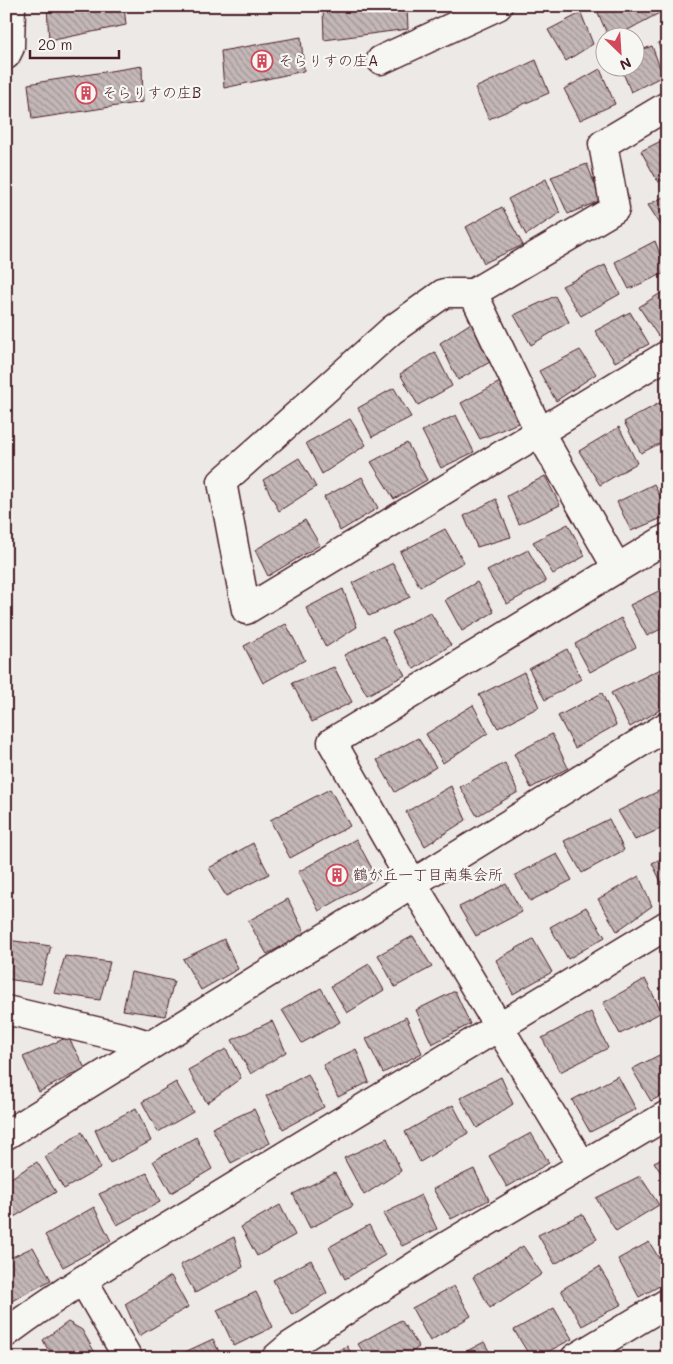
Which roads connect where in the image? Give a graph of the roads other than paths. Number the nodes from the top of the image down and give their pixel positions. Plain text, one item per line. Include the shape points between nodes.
1 (11, 6) edge
2 (498, 6) edge
3 (6, 55) edge
4 (381, 60) dead end
5 (667, 106) edge
6 (474, 293) junction
7 (667, 354) edge
8 (540, 433) junction
9 (667, 538) edge
10 (617, 568) junction
11 (667, 726) edge
12 (413, 884) junction
13 (667, 925) edge
14 (6, 1010) edge
15 (500, 1027) junction
16 (149, 1045) junction
17 (667, 1115) edge
18 (6, 1135) edge
19 (582, 1165) junction
20 (83, 1280) junction
21 (667, 1303) edge
22 (6, 1333) edge
23 (128, 1358) edge
24 (276, 1358) edge
25 (575, 1358) edge

1 - 3 street via 10,47
2 - 4 street
5 - 6 street via 603,144 615,209
6 - 8 street
6 - 8 street via 444,293 392,330 222,482 246,610
7 - 8 street
8 - 10 street
9 - 10 street
10 - 12 street via 332,742
11 - 12 street
12 - 15 street
12 - 16 street
13 - 15 street
14 - 16 street
15 - 19 street
15 - 20 street
16 - 18 street
17 - 19 street
19 - 24 street via 448,1245
20 - 22 street
20 - 23 street
21 - 25 street

